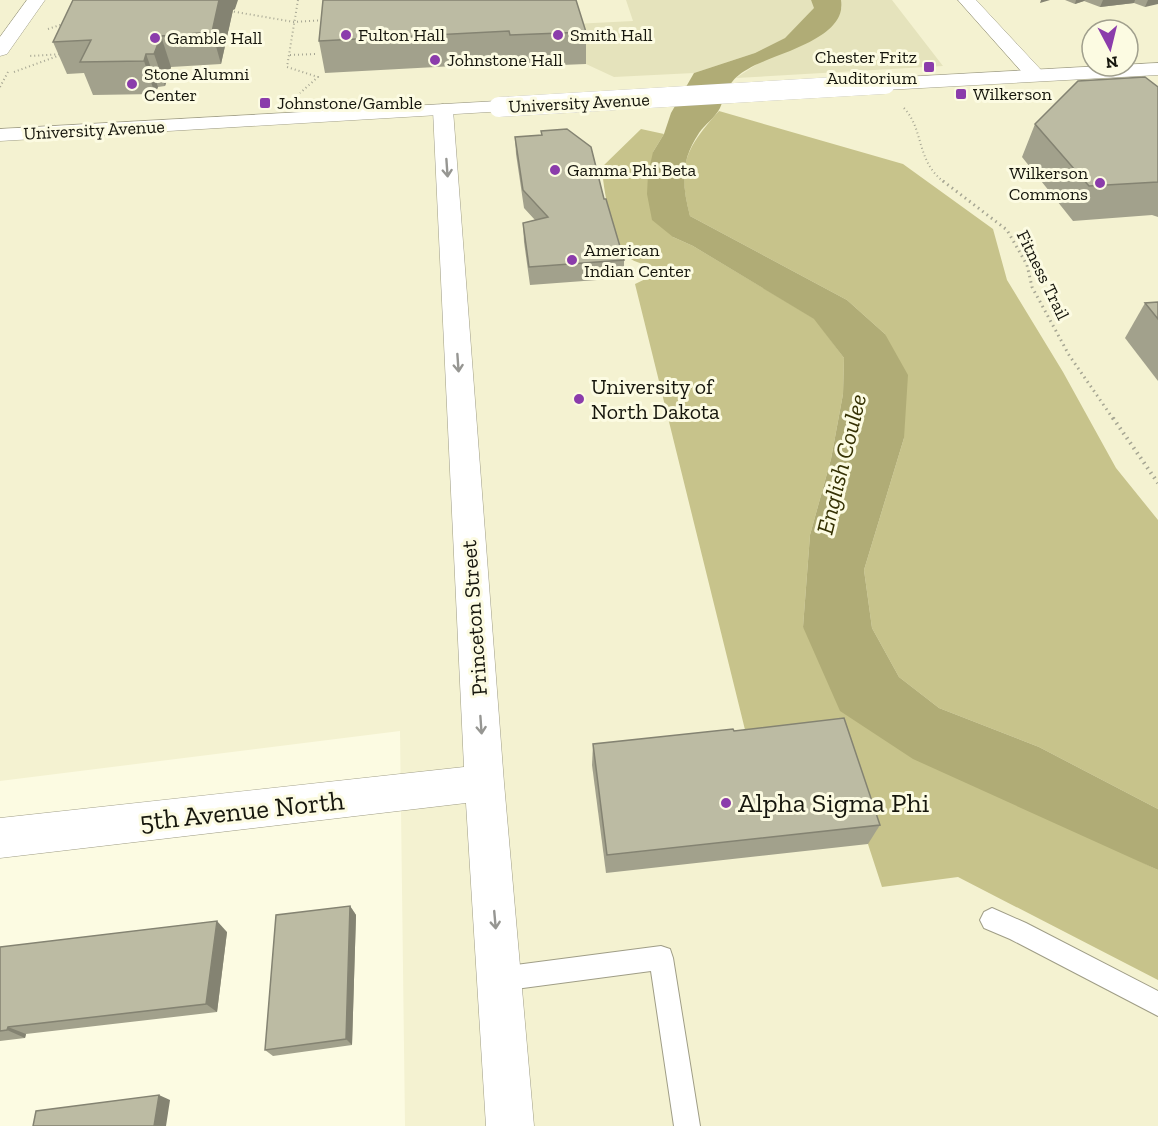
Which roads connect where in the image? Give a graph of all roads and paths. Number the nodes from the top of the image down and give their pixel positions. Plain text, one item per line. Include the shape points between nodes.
1 (36, 0) edge
2 (298, 0) edge
3 (967, 0) edge
4 (230, 11) dead end
5 (330, 20) edge
6 (70, 22) edge
7 (294, 22) junction
8 (41, 32) dead end
9 (0, 50) edge
10 (70, 53) edge
11 (63, 54) junction
12 (316, 54) dead end
13 (290, 55) junction
14 (18, 57) dead end
15 (13, 66) dead end
16 (1158, 69) edge
17 (7, 74) junction
18 (1036, 76) junction
19 (0, 87) edge
20 (299, 94) dead end
21 (898, 108) dead end
22 (443, 110) junction
23 (0, 135) edge
24 (1158, 483) edge
25 (484, 783) junction
26 (0, 838) edge
27 (992, 920) dead end
28 (500, 979) junction
29 (1158, 1004) edge
30 (510, 1126) edge
31 (687, 1126) edge

1 - 9 street
2 - 7 path
3 - 18 street
4 - 7 path
5 - 7 path
6 - 8 path
7 - 13 path
10 - 11 path
11 - 14 path
11 - 17 path
12 - 13 path
13 - 20 path via 286,67 318,77
15 - 17 path
16 - 18 street, University Avenue
17 - 19 path
18 - 22 street, University Avenue, bridge
21 - 24 path, Fitness Trail via 907,108 912,117 921,151 935,175 1007,230 1069,355
22 - 23 street, University Avenue
22 -> 25 street, Princeton Street
25 - 26 street, 5th Avenue North
25 -> 28 street, Princeton Street
27 - 29 lane
28 - 30 street, Princeton Street
28 - 31 lane via 661,958

